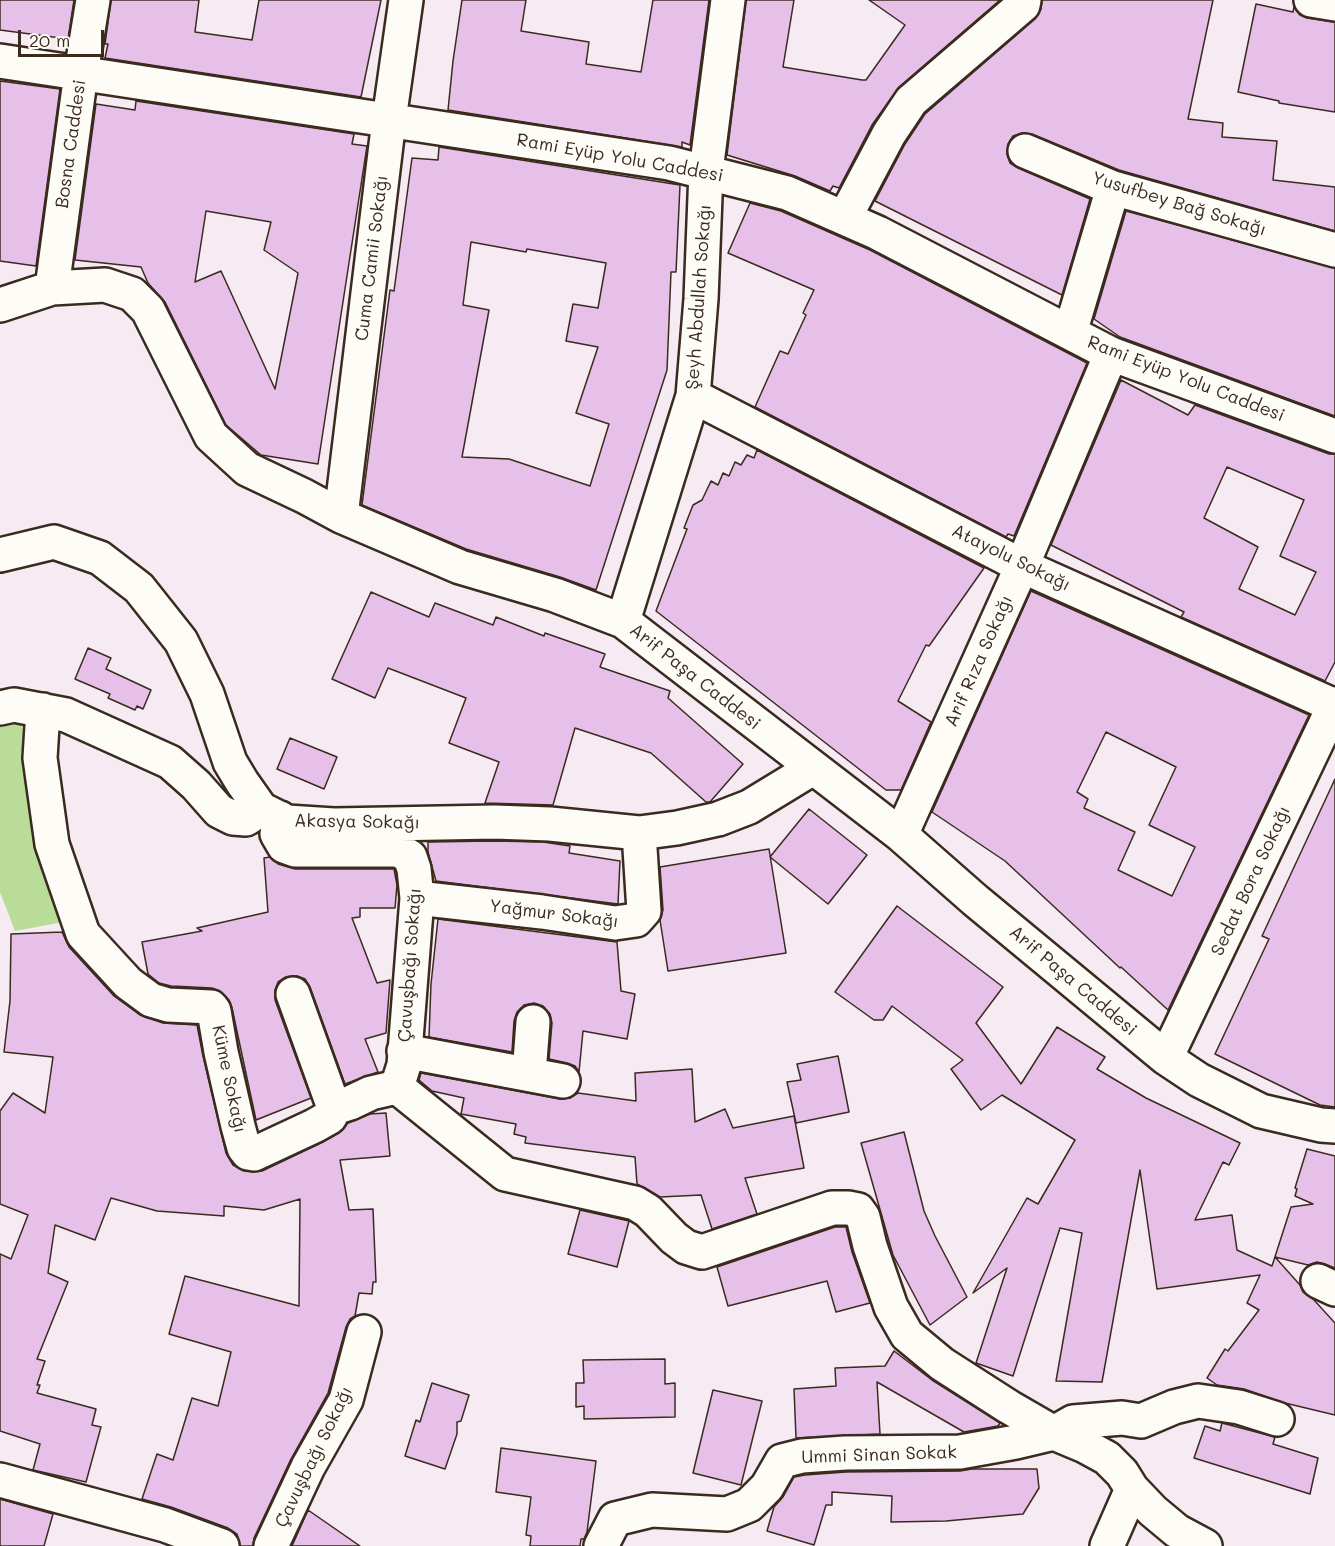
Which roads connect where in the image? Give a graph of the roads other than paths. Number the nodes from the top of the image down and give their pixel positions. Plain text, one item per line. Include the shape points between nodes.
1 (93, 0) edge
2 (406, 0) edge
3 (728, 0) edge
4 (1024, 0) edge
5 (1311, 0) edge
6 (1335, 4) edge
7 (0, 61) edge
8 (81, 74) junction
9 (389, 120) junction
10 (1025, 151) dead end
11 (706, 171) junction
12 (1113, 188) junction
13 (845, 217) junction
14 (1335, 250) edge
15 (52, 288) junction
16 (0, 305) edge
17 (1070, 333) junction
18 (1111, 354) junction
19 (693, 396) junction
20 (1335, 436) edge
21 (341, 516) junction
22 (0, 555) edge
23 (1022, 566) junction
24 (623, 621) junction
25 (1335, 705) edge
26 (14, 706) edge
27 (813, 768) junction
28 (270, 814) junction
29 (639, 832) junction
30 (901, 835) junction
31 (417, 898) junction
32 (293, 994) dead end
33 (533, 1022) dead end
34 (404, 1051) junction
35 (1166, 1058) junction
36 (529, 1074) junction
37 (563, 1081) dead end
38 (397, 1087) junction
39 (334, 1108) junction
40 (1335, 1126) edge
41 (364, 1332) dead end
42 (1277, 1419) dead end
43 (1054, 1433) junction
44 (0, 1480) edge
45 (1132, 1489) junction
46 (222, 1546) edge
47 (271, 1546) edge
48 (600, 1546) edge
49 (1107, 1546) edge
50 (1204, 1546) edge

1 - 8 street, Bosna Caddesi
2 - 9 street, Cuma Camii Sokağı
3 - 11 street, Şeyh Abdullah Sokağı
4 - 13 street via 911,101
5 - 6 street
7 - 8 street, Rami Eyüp Yolu Caddesi
8 - 9 street, Rami Eyüp Yolu Caddesi
8 - 15 street, Bosna Caddesi
9 - 11 street, Rami Eyüp Yolu Caddesi
9 - 21 street, Cuma Camii Sokağı
10 - 12 street, Yusufbey Bağ Sokağı
11 - 13 street, Rami Eyüp Yolu Caddesi via 787,193
11 - 19 street, Şeyh Abdullah Sokağı
12 - 14 street, Yusufbey Bağ Sokağı
12 - 17 street
13 - 17 street, Rami Eyüp Yolu Caddesi
15 - 16 street, Arif Paşa Caddesi
15 - 21 street, Arif Paşa Caddesi via 105,285 132,294 148,310 211,436 247,469
17 - 18 street, Rami Eyüp Yolu Caddesi
18 - 20 street, Rami Eyüp Yolu Caddesi
18 - 23 street, Arif Rıza Sokağı
19 - 23 street, Atayolu Sokağı
19 - 24 street, Şeyh Abdullah Sokağı
21 - 24 street, Arif Paşa Caddesi via 460,567 555,595
22 - 28 street via 54,542 100,558 139,588 181,641 207,694 230,762
23 - 25 street, Atayolu Sokağı
23 - 30 street, Arif Rıza Sokağı
24 - 27 street, Arif Paşa Caddesi
25 - 35 street, Sedat Bora Sokağı
26 - 28 street via 66,716 170,762 219,811 232,818
26 - 39 street, Küme Sokağı via 40,758 52,844 83,934 128,983 151,1000 168,1005 212,1007 244,1148 254,1154 330,1117
27 - 29 street, Akasya Sokağı via 749,807 718,819
27 - 30 street, Arif Paşa Caddesi
28 - 29 street, Akasya Sokağı via 287,822 334,825 495,822
28 - 31 street, Çavuşbağı Sokağı via 284,846 295,850 399,850 410,857
29 - 31 street, Yağmur Sokağı via 644,911 636,920 615,923
30 - 35 street, Arif Paşa Caddesi
31 - 34 street, Çavuşbağı Sokağı
32 - 39 street
33 - 36 street
34 - 36 street
34 - 38 street, Çavuşbağı Sokağı
35 - 40 street, Arif Paşa Caddesi via 1199,1080 1261,1111
36 - 37 street
38 - 39 street, Küme Sokağı
38 - 43 street via 505,1174 635,1203 686,1247 702,1252 832,1209 858,1210 891,1307 907,1335 942,1364
41 - 47 street, Çavuşbağı Sokağı via 346,1400 308,1467
42 - 43 street, Ummi Sinan Sokak via 1239,1407 1198,1401 1141,1421 1102,1418 1073,1422
43 - 45 street via 1107,1458
43 - 48 street, Ummi Sinan Sokak via 960,1452 802,1456 782,1461 767,1487 749,1505 727,1514 652,1510 615,1519
44 - 46 street via 165,1525
45 - 49 street
45 - 50 street via 1177,1531

